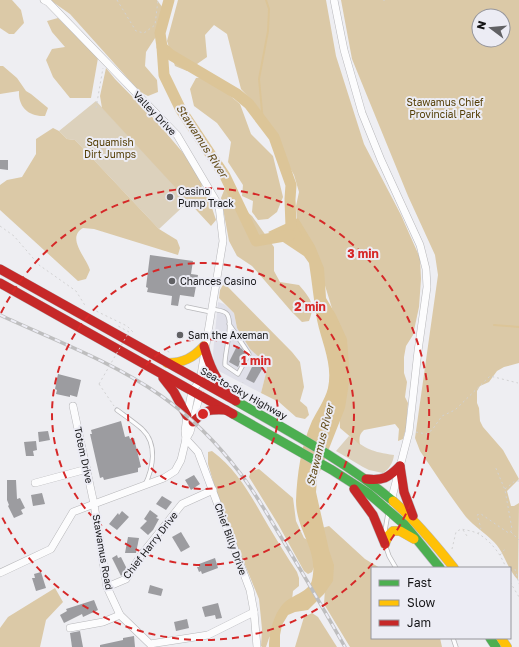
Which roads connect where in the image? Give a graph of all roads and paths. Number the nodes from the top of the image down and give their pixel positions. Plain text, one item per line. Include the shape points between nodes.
1 (44, 0) edge
2 (117, 0) edge
3 (158, 0) edge
4 (334, 0) edge
5 (106, 63) junction
6 (96, 108) dead end
7 (0, 226) edge
8 (0, 269) edge
9 (0, 283) edge
10 (187, 307) dead end
11 (211, 310) junction
12 (229, 324) junction
13 (118, 326) dead end
14 (138, 337) dead end
15 (204, 346) junction
16 (161, 348) dead end
17 (174, 354) dead end
18 (167, 363) junction
19 (155, 370) junction
20 (200, 381) junction
21 (243, 382) dead end
22 (518, 383) dead end
23 (196, 393) junction
24 (238, 393) dead end
25 (238, 403) junction
26 (73, 406) dead end
27 (117, 410) joint
28 (228, 411) junction
29 (190, 419) junction
30 (409, 432) junction
31 (186, 439) junction
32 (400, 466) junction
33 (495, 466) dead end
34 (87, 469) junction
35 (343, 477) junction
36 (366, 479) junction
37 (519, 481) edge
38 (35, 483) dead end
39 (144, 486) junction
40 (212, 490) junction
41 (505, 490) junction
42 (391, 499) junction
43 (94, 504) junction
44 (388, 510) junction
45 (415, 521) junction
46 (463, 529) junction
47 (511, 531) junction
48 (478, 534) junction
49 (467, 536) dead end
50 (519, 540) edge
51 (420, 543) junction
52 (385, 544) junction
53 (505, 549) dead end
54 (452, 550) dead end
55 (500, 555) junction
56 (395, 567) edge
57 (439, 567) edge
58 (453, 567) edge
59 (506, 567) edge
60 (515, 569) dead end
61 (0, 573) edge
62 (511, 584) edge
63 (519, 584) edge
64 (107, 587) junction
65 (519, 593) edge
66 (517, 594) junction
67 (519, 597) edge
68 (254, 612) junction
69 (120, 616) junction
70 (70, 628) dead end
71 (150, 646) edge
72 (257, 647) edge

1 - 5 street, Valley Drive
2 - 3 path via 136,31 144,33 155,25
4 - 30 street via 344,50 362,113 420,245 426,269 427,287
5 - 6 path via 101,76
5 - 11 street, Valley Drive via 177,135 219,206 223,241
7 - 14 path via 14,236 39,265 76,291 87,308 127,326
8 - 18 highway, Sea-to-Sky Highway
9 - 19 highway
10 - 11 lane
11 - 12 lane via 226,314
11 - 15 street, Valley Drive
12 - 12 lane via 225,365 238,374 249,354
13 - 27 path, bridge via 128,332 100,384
15 - 18 highway via 197,355 187,361
15 - 20 street, Valley Drive
15 - 25 highway via 214,377
16 - 17 path
18 - 20 highway, Sea-to-Sky Highway
19 - 23 highway
19 - 29 highway via 172,388
20 - 23 street
20 - 25 highway, Sea-to-Sky Highway
21 - 24 path
22 - 30 path via 490,376 456,410 442,416 432,430 426,434
23 - 28 highway
23 - 29 street, Stawamus Road
25 - 36 highway, Sea-to-Sky Highway via 291,432
26 - 34 street, Totem Drive
27 - 39 lane via 144,430 151,443 151,473
28 - 29 highway via 210,409
28 - 35 highway
29 - 31 street, Stawamus Road via 190,432
30 - 32 street
31 - 39 street, Stawamus Road via 181,460 174,471
31 - 40 street, Chief Billy Drive via 198,452
32 - 36 highway via 385,479
32 - 42 street
32 - 45 highway via 406,502
33 - 41 path
34 - 38 street
34 - 43 street, Totem Drive
35 - 44 highway
35 - 52 highway via 373,515
36 - 42 highway, Sea-to-Sky Highway
37 - 41 path via 515,480
39 - 43 street, Stawamus Road
40 - 64 street, Chief Harry Drive via 182,504 142,554 126,579
40 - 68 street, Chief Billy Drive via 250,590
41 - 47 path
42 - 44 street
42 - 45 highway, Sea-to-Sky Highway
43 - 61 street via 73,512 51,549
43 - 64 street, Stawamus Road
44 - 51 highway
44 - 52 lane
45 - 58 highway, Sea-to-Sky Highway
46 - 48 path
46 - 49 path
46 - 54 path via 456,532
47 - 48 path via 507,532 478,514 481,528
47 - 50 path
48 - 55 path
51 - 52 highway via 400,531 393,531
51 - 57 highway
52 - 56 lane
53 - 55 path
55 - 59 path
60 - 63 path
62 - 66 path
64 - 69 street, Stawamus Road
65 - 66 path
66 - 67 path
68 - 71 street, Stawamus Road via 208,635
68 - 72 street, Chief Billy Drive
69 - 70 street
69 - 71 street, Stawamus Road

